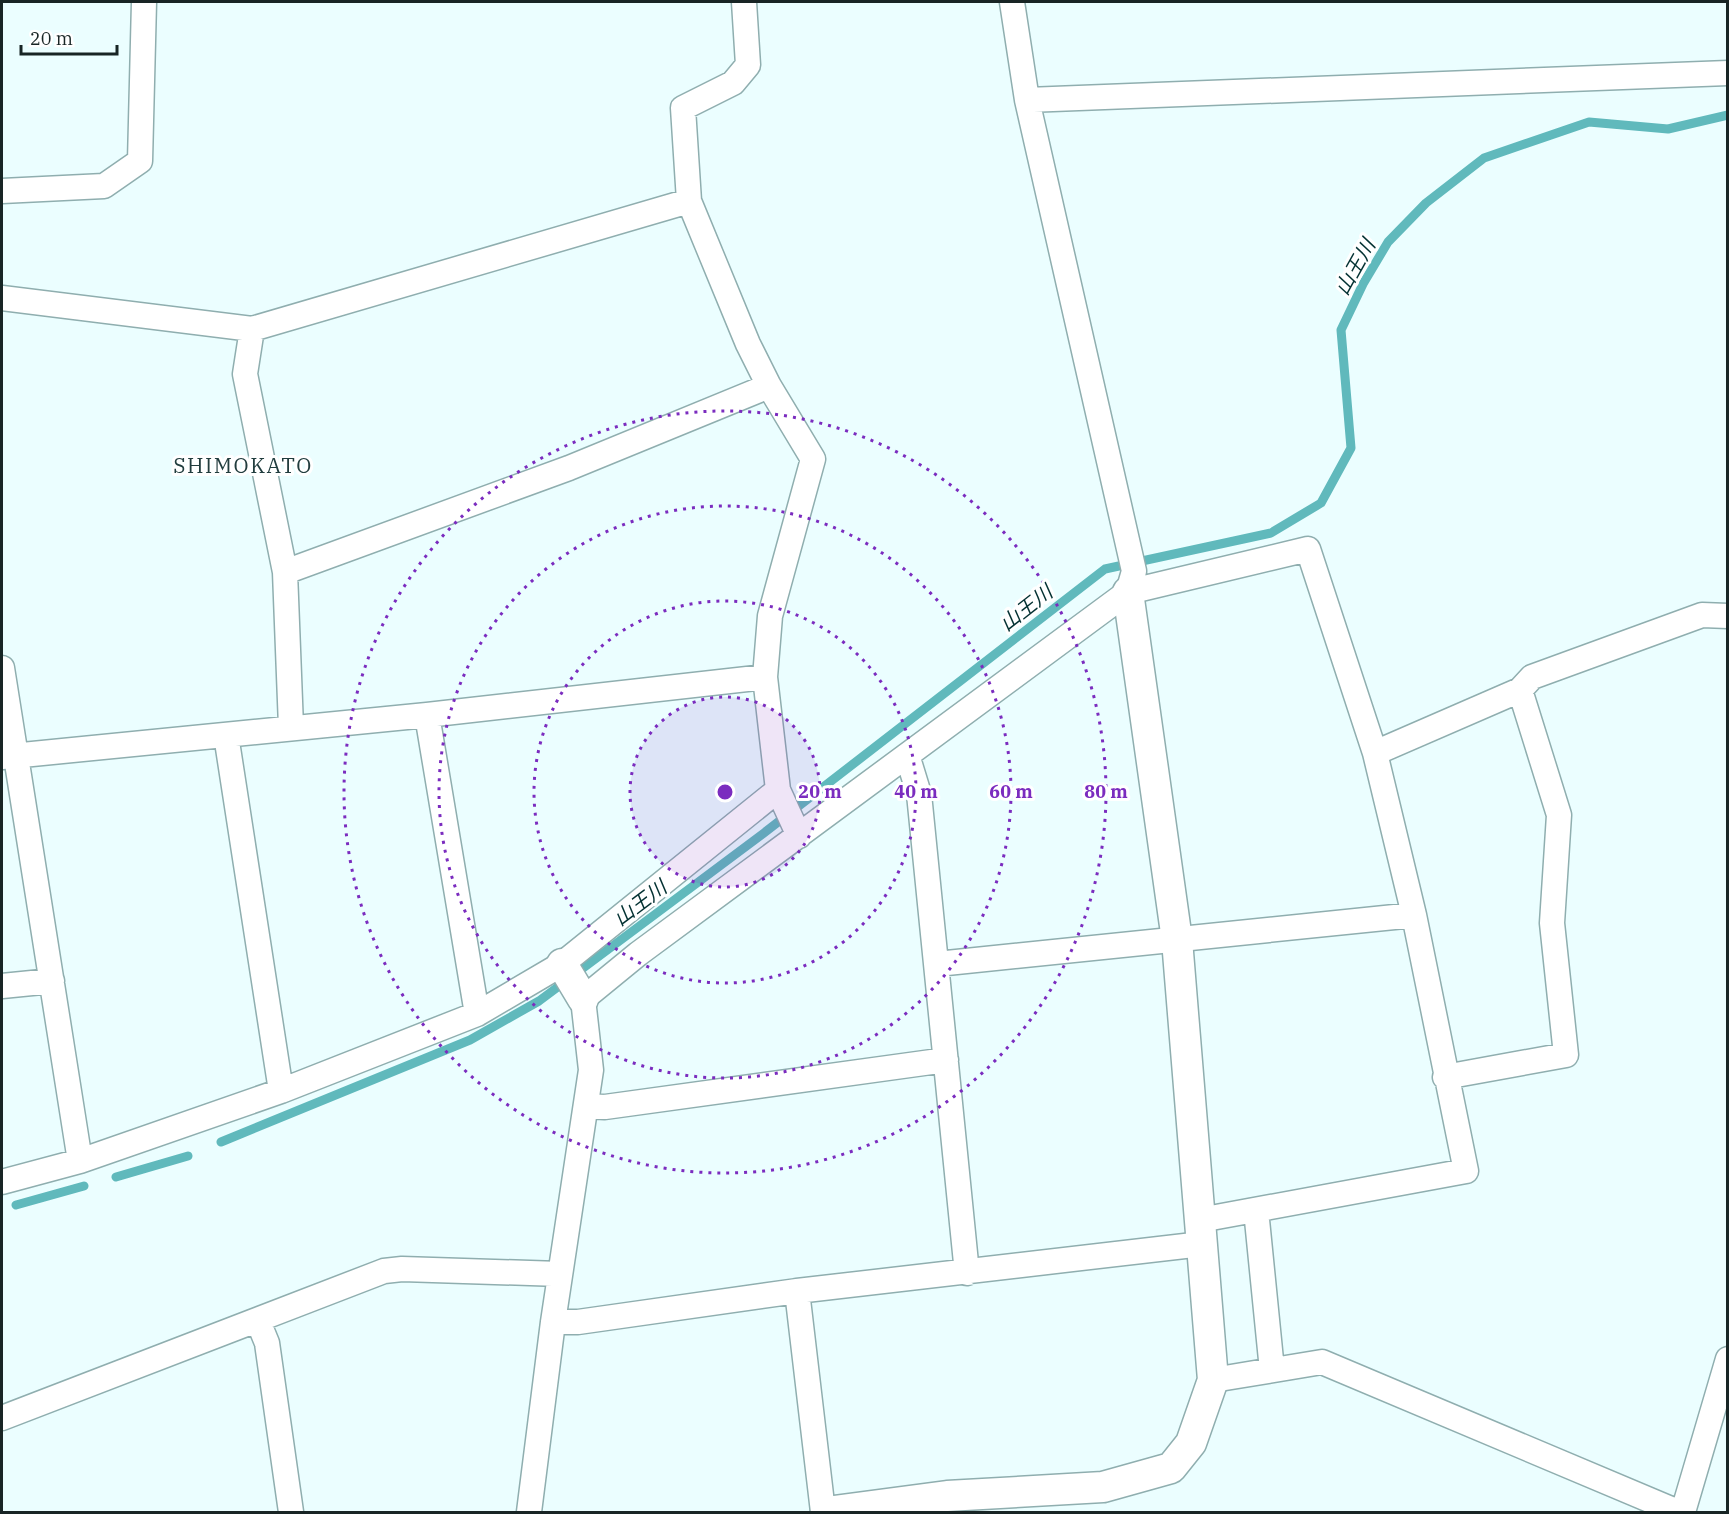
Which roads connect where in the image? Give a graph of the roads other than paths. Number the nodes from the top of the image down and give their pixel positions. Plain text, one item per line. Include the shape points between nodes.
1 (144, 2) edge
2 (744, 2) edge
3 (1012, 2) edge
4 (1728, 73) edge
5 (1027, 100) junction
6 (2, 191) edge
7 (689, 201) junction
8 (2, 298) edge
9 (252, 329) junction
10 (769, 386) junction
11 (285, 573) junction
12 (1131, 582) junction
13 (1728, 616) edge
14 (2, 668) edge
15 (765, 677) junction
16 (1521, 690) junction
17 (427, 715) junction
18 (291, 728) junction
19 (226, 735) junction
20 (1375, 753) junction
21 (9, 756) edge
22 (908, 758) junction
23 (780, 796) junction
24 (796, 831) junction
25 (1414, 915) junction
26 (1177, 940) junction
27 (938, 964) junction
28 (562, 965) junction
29 (52, 981) junction
30 (2, 986) edge
31 (582, 998) junction
32 (477, 1014) junction
33 (946, 1060) junction
34 (1445, 1077) junction
35 (280, 1090) junction
36 (586, 1106) junction
37 (80, 1161) junction
38 (2, 1182) edge
39 (1256, 1210) junction
40 (1201, 1232) junction
41 (966, 1273) junction
42 (560, 1274) junction
43 (796, 1291) junction
44 (258, 1321) junction
45 (553, 1322) junction
46 (1728, 1359) edge
47 (1272, 1370) junction
48 (1213, 1380) junction
49 (2, 1418) edge
50 (291, 1512) edge
51 (529, 1512) edge
52 (824, 1512) edge
53 (1678, 1512) edge
54 (1683, 1512) edge

1 - 6 street via 140,161 104,186
2 - 7 street via 748,65 733,83 683,108
3 - 5 street
4 - 5 street
5 - 12 street via 1127,540
7 - 9 street
7 - 10 street
8 - 9 street
9 - 11 street via 245,374
10 - 11 street via 569,468
10 - 15 street via 813,459 770,616
11 - 18 street
12 - 20 street via 1308,549
12 - 22 street
12 - 26 street
13 - 16 street via 1702,615 1532,677
14 - 21 street
15 - 17 street
15 - 23 street
16 - 20 street
16 - 34 street via 1560,815 1552,923 1566,1055
17 - 18 street
17 - 32 street
18 - 19 street
19 - 21 street
19 - 35 street
20 - 25 street
21 - 29 street
22 - 24 street
22 - 27 street via 919,794
23 - 24 street
23 - 28 street
24 - 31 street
25 - 26 street
25 - 34 street
26 - 27 street
26 - 40 street
27 - 33 street
28 - 31 street
28 - 32 street
29 - 30 street
29 - 37 street
31 - 36 street via 591,1070
32 - 35 street
33 - 36 street via 605,1107
33 - 41 street
34 - 39 street via 1466,1171
35 - 37 street
36 - 42 street
37 - 38 street
39 - 40 street
39 - 47 street
40 - 41 street
40 - 48 street
41 - 43 street
42 - 44 street via 384,1271
42 - 45 street
43 - 45 street via 578,1322
43 - 52 street
44 - 49 street
44 - 50 street via 267,1343
45 - 51 street
46 - 54 street
47 - 48 street
47 - 53 street via 1322,1362
48 - 52 street via 1191,1443 1171,1468 1103,1487 947,1496

